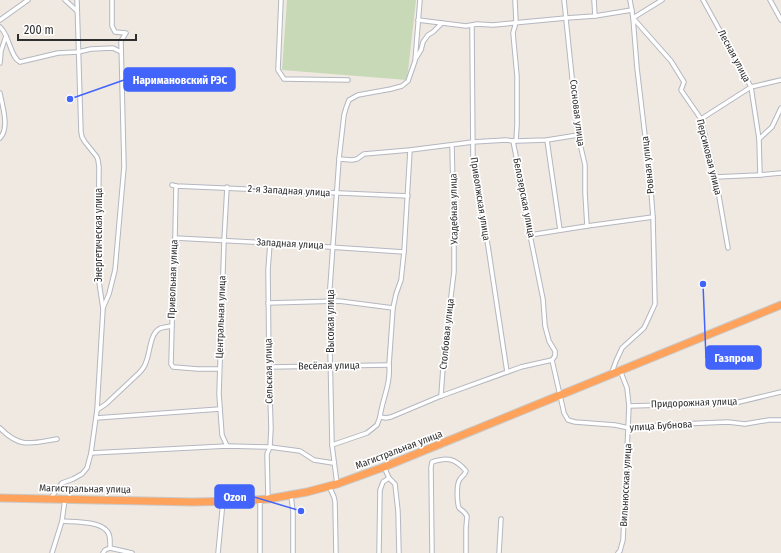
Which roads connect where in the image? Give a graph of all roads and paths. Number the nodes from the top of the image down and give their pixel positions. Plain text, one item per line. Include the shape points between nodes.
1 (28, 0) edge
2 (65, 0) edge
3 (77, 0) edge
4 (112, 0) edge
5 (281, 0) edge
6 (420, 0) edge
7 (515, 0) edge
8 (564, 0) edge
9 (594, 0) edge
10 (630, 0) edge
11 (662, 0) edge
12 (703, 0) edge
13 (770, 0) edge
14 (632, 10) junction
15 (77, 11) junction
16 (595, 16) junction
17 (566, 18) junction
18 (633, 18) junction
19 (0, 20) edge
20 (418, 20) junction
21 (781, 20) edge
22 (516, 22) junction
23 (442, 23) junction
24 (472, 26) junction
25 (0, 27) edge
26 (6, 34) junction
27 (121, 41) junction
28 (113, 48) junction
29 (78, 52) junction
30 (121, 52) junction
31 (415, 61) junction
32 (0, 63) edge
33 (348, 80) dead end
34 (781, 80) edge
35 (751, 87) junction
36 (0, 93) edge
37 (781, 108) edge
38 (701, 119) junction
39 (578, 135) junction
40 (0, 138) edge
41 (759, 139) junction
42 (547, 140) junction
43 (514, 141) junction
44 (473, 142) junction
45 (452, 145) junction
46 (410, 150) junction
47 (340, 159) junction
48 (781, 173) edge
49 (760, 175) junction
50 (716, 177) junction
51 (174, 185) joint
52 (227, 187) junction
53 (337, 193) junction
54 (408, 196) junction
55 (653, 217) junction
56 (587, 226) junction
57 (560, 230) junction
58 (530, 234) junction
59 (175, 238) junction
60 (224, 241) junction
61 (270, 243) junction
62 (333, 247) junction
63 (728, 248) dead end
64 (404, 252) junction
65 (454, 272) joint
66 (329, 301) junction
67 (268, 303) junction
68 (781, 306) edge
69 (393, 308) junction
70 (103, 309) junction
71 (172, 326) junction
72 (552, 360) junction
73 (331, 365) junction
74 (389, 365) junction
75 (268, 366) junction
76 (219, 369) junction
77 (620, 370) junction
78 (507, 372) junction
79 (612, 374) junction
80 (781, 392) edge
81 (559, 395) junction
82 (441, 396) junction
83 (629, 406) junction
84 (220, 409) junction
85 (97, 410) junction
86 (380, 417) junction
87 (96, 418) junction
88 (781, 420) edge
89 (0, 428) edge
90 (629, 428) junction
91 (57, 439) dead end
92 (332, 445) junction
93 (227, 446) junction
94 (270, 447) junction
95 (91, 453) junction
96 (333, 463) junction
97 (384, 467) junction
98 (389, 478) junction
99 (337, 484) junction
100 (329, 486) junction
101 (291, 495) junction
102 (0, 498) edge
103 (50, 499) junction
104 (65, 499) junction
105 (260, 499) junction
106 (268, 499) junction
107 (224, 501) junction
108 (501, 519) dead end
109 (62, 521) junction
110 (110, 548) junction
111 (52, 553) edge
112 (103, 553) edge
113 (132, 553) edge
114 (218, 553) edge
115 (260, 553) edge
116 (293, 553) edge
117 (336, 553) edge
118 (379, 553) edge
119 (399, 553) edge
120 (432, 553) edge
121 (466, 553) edge
122 (499, 553) edge
123 (618, 553) edge

1 - 19 street
2 - 15 street
3 - 15 street, Энергетическая улица
4 - 27 street via 112,26 116,32 126,33
5 - 33 street via 278,70 284,79
6 - 20 street
7 - 22 street, Белозерская улица
8 - 17 street, Сосновая улица
9 - 16 street
10 - 14 street, Ровная улица
11 - 18 street
12 - 35 street, Лесная улица
13 - 21 street
14 - 16 street
14 - 18 street, Ровная улица
15 - 29 street, Энергетическая улица
16 - 17 street
17 - 22 street
17 - 39 street, Сосновая улица
18 - 38 street, Персиковая улица via 671,61 684,82 681,90
18 - 55 street, Ровная улица
20 - 23 street
20 - 31 street
22 - 24 street
22 - 43 street, Белозерская улица via 513,33 518,125
23 - 24 street
23 - 31 street via 423,42
24 - 44 street, Приволжская улица
25 - 26 street
26 - 29 street via 15,59 20,62 58,53
26 - 32 street
27 - 28 street
27 - 30 street
28 - 29 street
28 - 30 street
29 - 70 street, Энергетическая улица via 82,137 98,160 99,167 98,275
30 - 70 street via 124,167 115,270
31 - 47 street, Высокая улица via 408,81 402,86 358,95 349,100 344,115
34 - 35 street
35 - 38 street
35 - 41 street, Лесная улица
36 - 40 street via 5,126
37 - 41 street via 772,127
38 - 50 street, Персиковая улица
39 - 42 street
39 - 56 street, Сосновая улица via 585,165
41 - 49 street, Лесная улица
42 - 43 street
42 - 57 street
43 - 44 street
43 - 58 street, Белозерская улица
44 - 45 street
44 - 78 street, Приволжская улица via 473,163
45 - 46 street
45 - 65 street, Усадебная улица
46 - 47 street via 364,154 352,160
46 - 54 street
47 - 53 street, Высокая улица
48 - 49 street
49 - 50 street
50 - 63 street, Персиковая улица
51 - 52 street, 2-я Западная улица
51 - 59 street, Привольная улица
52 - 53 street, 2-я Западная улица
52 - 60 street, Центральная улица
53 - 54 street, 2-я Западная улица
53 - 62 street, Высокая улица
54 - 64 street
55 - 56 street
55 - 79 street, Ровная улица via 655,304 644,328 622,348
56 - 57 street
57 - 58 street
58 - 72 street, Белозерская улица via 543,299 545,326 555,353
59 - 60 street, Западная улица
59 - 71 street, Привольная улица
60 - 61 street, Западная улица
60 - 76 street, Центральная улица
61 - 62 street, Западная улица
61 - 67 street, Сельская улица
62 - 64 street, Западная улица
62 - 66 street, Высокая улица
64 - 69 street via 401,280
65 - 82 street, Столбовая улица
66 - 67 street
66 - 69 street
66 - 73 street, Высокая улица
67 - 75 street, Сельская улица
68 - 77 highway, Магистральная улица
69 - 74 street
70 - 85 street, Энергетическая улица
71 - 76 street via 173,367
71 - 85 street, Привольная улица via 156,331 144,367
72 - 78 street
72 - 81 street, Белозерская улица
73 - 74 street, Весёлая улица
73 - 75 street, Весёлая улица
73 - 92 street, Высокая улица
74 - 86 street via 387,394
75 - 94 street, Сельская улица
76 - 84 street, Центральная улица
77 - 79 highway, Магистральная улица
77 - 83 street, Вильнюсская улица via 627,388
78 - 82 street
79 - 81 highway, Магистральная улица
80 - 83 street, Придорожная улица via 735,403
81 - 90 street, улица Бубнова via 568,420
81 - 97 highway, Магистральная улица
82 - 86 street via 391,417
83 - 90 street, Вильнюсская улица
84 - 87 street
84 - 93 street, Центральная улица via 222,435
85 - 87 street, Энергетическая улица
86 - 92 street via 377,425 367,433
87 - 95 street, Энергетическая улица
88 - 90 street, улица Бубнова via 744,424 728,422
89 - 91 street via 13,440 22,442
90 - 123 street, Вильнюсская улица via 623,540
92 - 96 street, Высокая улица
93 - 94 street
93 - 95 street
94 - 96 street via 300,451 314,460
94 - 106 street, Сельская улица via 267,454
95 - 103 street, Энергетическая улица via 87,468 82,474 62,483
96 - 99 street, Высокая улица
97 - 98 street
97 - 99 highway, Магистральная улица
98 - 118 street via 383,482 380,490
98 - 119 street via 395,484
99 - 100 highway, Магистральная улица
100 - 101 highway, Магистральная улица
100 - 117 street via 335,502
101 - 106 highway, Магистральная улица
101 - 116 street
102 - 103 highway, Магистральная улица
103 - 104 highway, Магистральная улица
104 - 107 highway, Магистральная улица
104 - 109 street
105 - 106 highway, Магистральная улица
105 - 107 highway, Магистральная улица
105 - 115 street
107 - 114 street
108 - 122 street
109 - 110 street via 101,526 107,530 110,537
109 - 111 street
110 - 112 street
110 - 113 street
120 - 121 street via 431,467 432,462 440,459 451,459 466,471 459,479 457,488 459,508 467,516

